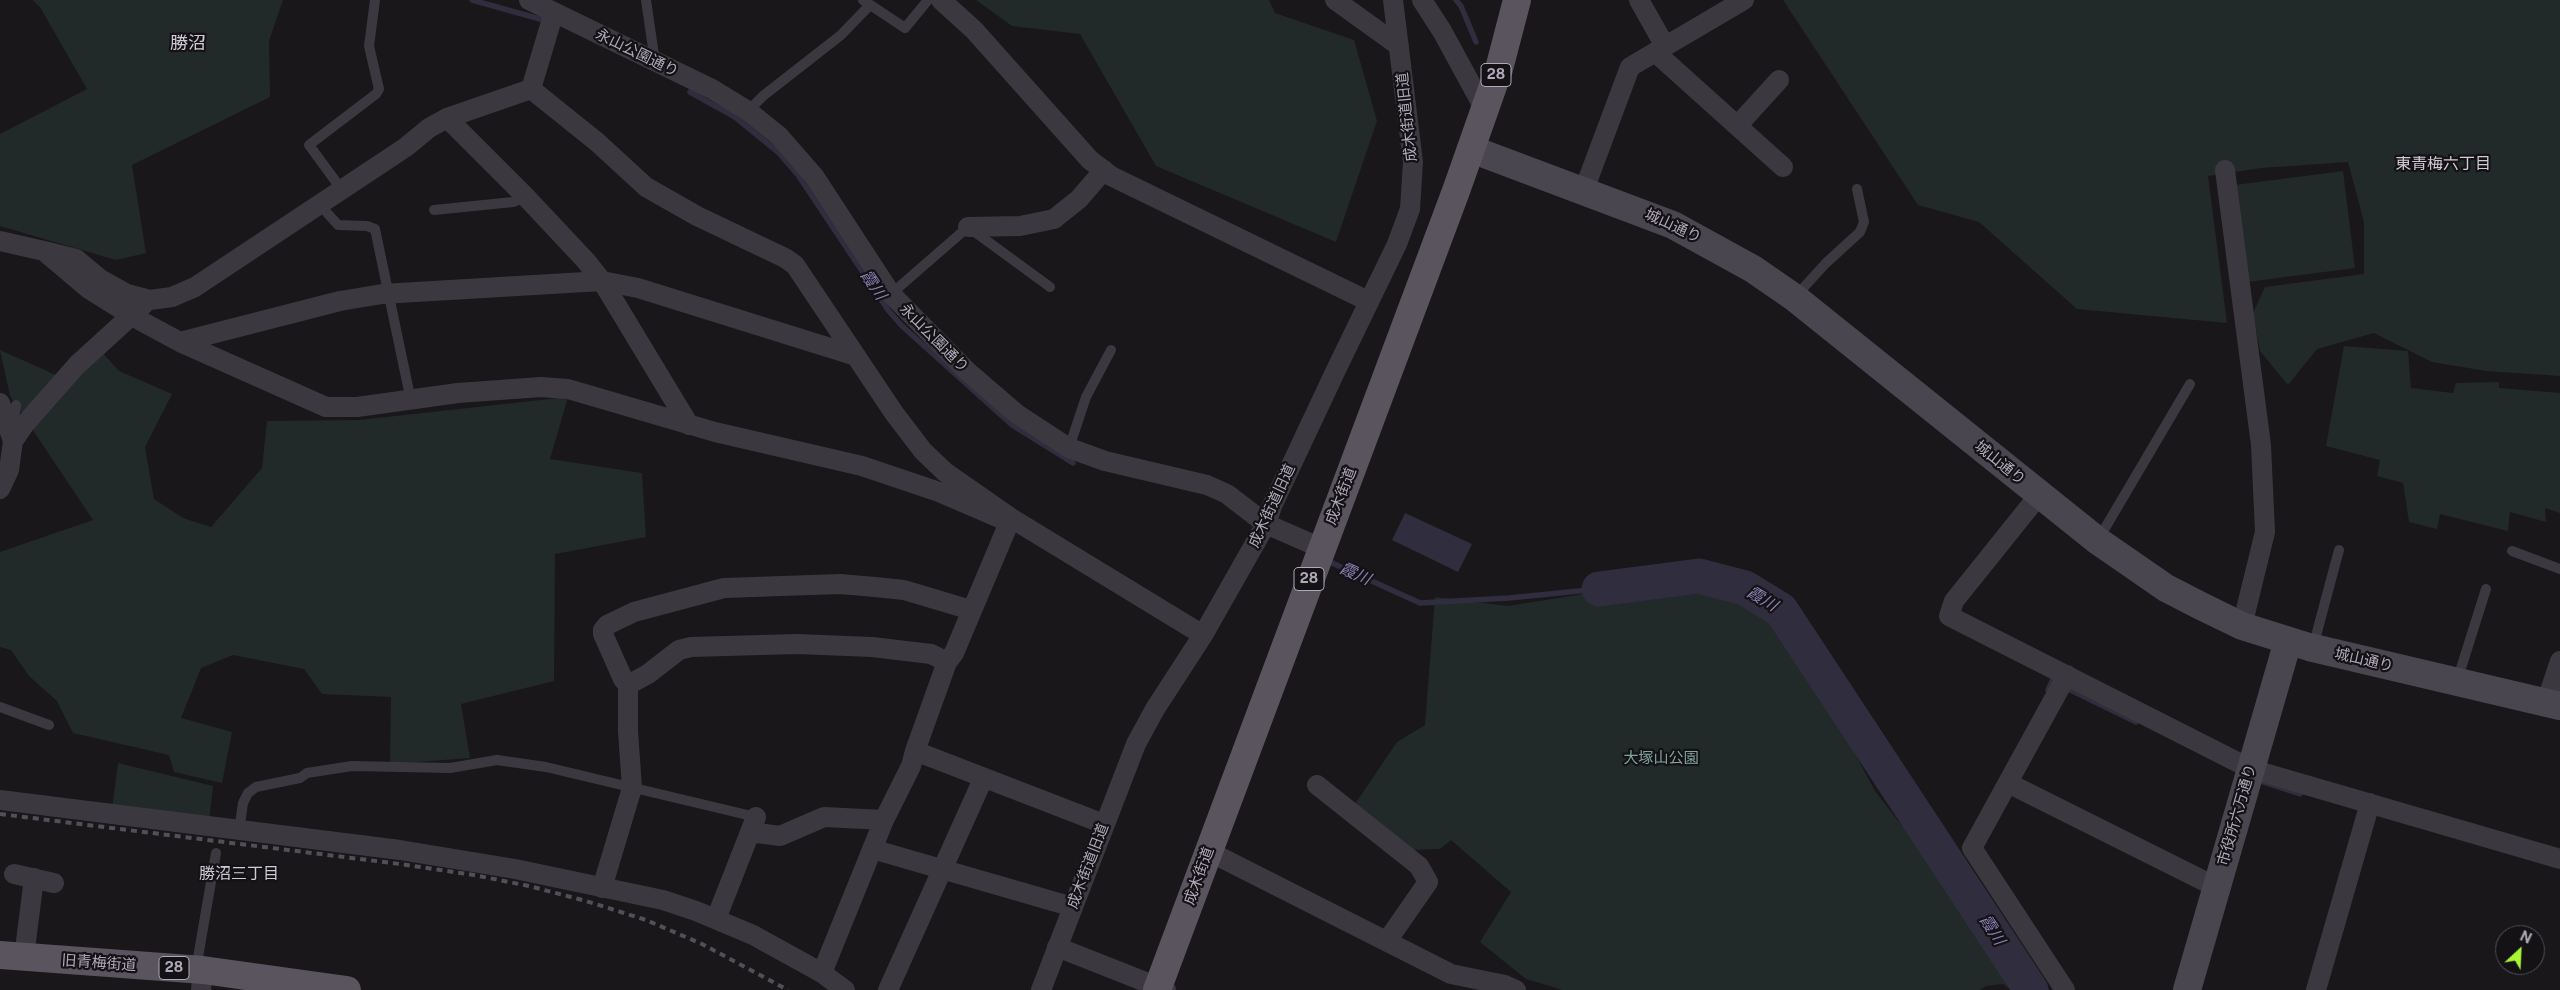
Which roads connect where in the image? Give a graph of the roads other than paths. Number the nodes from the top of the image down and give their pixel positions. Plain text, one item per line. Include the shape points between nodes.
1 (375, 0) edge
2 (529, 0) edge
3 (646, 0) edge
4 (928, 0) edge
5 (941, 0) edge
6 (1335, 0) edge
7 (1393, 0) edge
8 (1422, 0) edge
9 (1517, 0) edge
10 (1638, 0) edge
11 (1744, 0) edge
12 (866, 2) edge
13 (554, 12) junction
14 (1399, 46) junction
15 (1660, 49) junction
16 (655, 62) junction
17 (1779, 80) dead end
18 (531, 89) junction
19 (1485, 110) junction
20 (748, 111) junction
21 (447, 118) junction
22 (1738, 125) junction
23 (1470, 149) junction
24 (1784, 167) dead end
25 (1104, 170) junction
26 (2226, 170) dead end
27 (1858, 189) dead end
28 (342, 190) junction
29 (1584, 190) junction
30 (526, 197) junction
31 (320, 204) junction
32 (434, 210) dead end
33 (968, 227) junction
34 (0, 241) edge
35 (44, 251) junction
36 (602, 281) junction
37 (1050, 287) dead end
38 (389, 294) junction
39 (891, 294) junction
40 (1795, 298) junction
41 (150, 300) junction
42 (1368, 301) junction
43 (180, 342) junction
44 (1111, 350) dead end
45 (856, 356) junction
46 (2190, 384) dead end
47 (411, 401) junction
48 (8, 404) edge
49 (689, 425) junction
50 (13, 441) junction
51 (1069, 448) junction
52 (0, 489) edge
53 (2039, 495) junction
54 (1010, 520) junction
55 (1266, 524) junction
56 (2098, 541) junction
57 (1321, 548) junction
58 (2339, 550) dead end
59 (2512, 551) dead end
60 (2560, 569) edge
61 (2486, 589) dead end
62 (971, 610) junction
63 (2242, 626) junction
64 (1203, 635) junction
65 (2300, 645) junction
66 (2560, 661) edge
67 (947, 662) junction
68 (2064, 681) junction
69 (2457, 682) junction
70 (628, 685) junction
71 (2553, 705) edge
72 (0, 707) edge
73 (49, 725) dead end
74 (915, 751) junction
75 (2248, 776) junction
76 (983, 779) junction
77 (2008, 783) junction
78 (1318, 785) dead end
79 (632, 788) junction
80 (0, 800) edge
81 (2370, 803) junction
82 (884, 820) junction
83 (753, 824) junction
84 (1104, 824) junction
85 (240, 831) junction
86 (872, 849) junction
87 (1208, 851) junction
88 (216, 853) dead end
89 (2560, 859) edge
90 (942, 870) junction
91 (14, 874) dead end
92 (34, 878) junction
93 (54, 883) dead end
94 (602, 888) junction
95 (2216, 888) junction
96 (1073, 907) junction
97 (716, 919) junction
98 (1387, 940) junction
99 (1057, 947) junction
100 (12, 956) edge
101 (822, 973) junction
102 (200, 977) edge
103 (1160, 989) edge
104 (347, 990) edge
105 (845, 990) edge
106 (888, 990) edge
107 (1040, 990) edge
108 (1516, 990) edge
109 (2064, 990) edge
110 (2187, 990) edge
111 (2316, 990) edge

1 - 28 lane via 369,46 379,89 308,145
2 - 13 street, 永山公園通り
3 - 16 lane
4 - 12 lane via 905,28
5 - 25 street via 974,30 1090,160
6 - 14 street
7 - 14 street, 成木街道旧道
8 - 19 street
9 - 19 main road, 成木街道 / 28
10 - 15 street
11 - 15 street
12 - 20 lane via 841,35
13 - 16 street, 永山公園通り
13 - 18 street
14 - 42 street, 成木街道旧道 via 1413,162 1410,209 1397,244
15 - 22 street
15 - 29 street via 1630,67
16 - 20 street, 永山公園通り
17 - 22 street
18 - 21 street
18 - 45 street via 646,187 795,265
19 - 23 main road, 成木街道 / 28
20 - 39 street, 永山公園通り via 779,136 814,176
21 - 28 street
21 - 30 street
22 - 24 street
23 - 29 street, 城山通り
23 - 57 main road, 成木街道 / 28
25 - 33 street via 1079,199 1054,219 1020,226
25 - 42 street
26 - 63 street via 2261,445 2266,532
27 - 40 lane via 1864,222 1860,232
28 - 31 street
29 - 40 street, 城山通り via 1673,225 1716,246
30 - 32 lane via 513,202
30 - 36 street
31 - 38 lane via 338,225 375,229
31 - 41 street via 195,287 172,297
33 - 37 lane
33 - 39 lane
34 - 35 street
35 - 41 street via 76,259 113,287
35 - 43 street via 89,289
36 - 38 street
36 - 45 street via 638,288
36 - 49 street
38 - 43 street via 340,301
38 - 47 lane
39 - 51 street, 永山公園通り via 967,371 1017,414
40 - 53 street, 城山通り
41 - 50 street via 77,365
42 - 55 street, 成木街道旧道
43 - 47 street via 326,407
44 - 51 lane via 1086,397
45 - 54 street via 924,450 945,472
46 - 56 lane
47 - 49 street via 468,392 542,387 568,389
48 - 50 street
49 - 54 street via 871,469
50 - 52 street via 9,470
51 - 55 street, 永山公園通り via 1105,461 1207,485 1227,494
53 - 56 street, 城山通り
53 - 68 street via 1954,601 1949,616
54 - 62 street
54 - 64 street
55 - 57 street, 永山公園通り
55 - 64 street, 成木街道旧道
56 - 63 street, 城山通り via 2166,588
57 - 87 main road, 成木街道 / 28
58 - 65 lane
59 - 60 lane
61 - 69 lane
62 - 67 street via 954,653
62 - 70 street via 904,590 875,587 840,584 724,588 634,612 607,625 603,634
63 - 65 street, 城山通り
64 - 84 street, 成木街道旧道 via 1136,744
65 - 69 street, 城山通り
65 - 75 street, 市役所六万通り
66 - 71 street
67 - 70 street via 914,650 872,647 751,644 691,647 679,650
67 - 74 street
68 - 75 street
68 - 77 street
69 - 71 street, 城山通り
70 - 79 street
72 - 73 lane
74 - 76 street
74 - 82 street
75 - 81 street
75 - 95 street, 市役所六万通り
76 - 84 street
76 - 90 street
77 - 95 street
77 - 109 street via 1972,848
78 - 98 street via 1419,866 1428,882
79 - 83 lane
79 - 85 lane via 546,767 497,760 432,768 333,768 256,787 243,803
79 - 94 street
80 - 85 street
81 - 89 street
81 - 111 street
82 - 83 street via 824,818 780,836
82 - 86 street
83 - 97 street
84 - 96 street, 成木街道旧道
85 - 94 street via 400,850
86 - 90 street
86 - 101 street
87 - 98 street
87 - 103 main road, 成木街道 / 28
88 - 102 lane
90 - 96 street
90 - 106 street
91 - 92 street
92 - 93 street
92 - 100 street
94 - 97 street via 663,900
95 - 110 street, 市役所六万通り
96 - 99 street, 成木街道旧道
97 - 101 street via 754,935
98 - 108 street via 1451,974
99 - 103 street
99 - 107 street, 成木街道旧道
100 - 102 main road, 旧青梅街道 / 28
101 - 105 street
102 - 104 main road, 旧青梅街道 / 28

